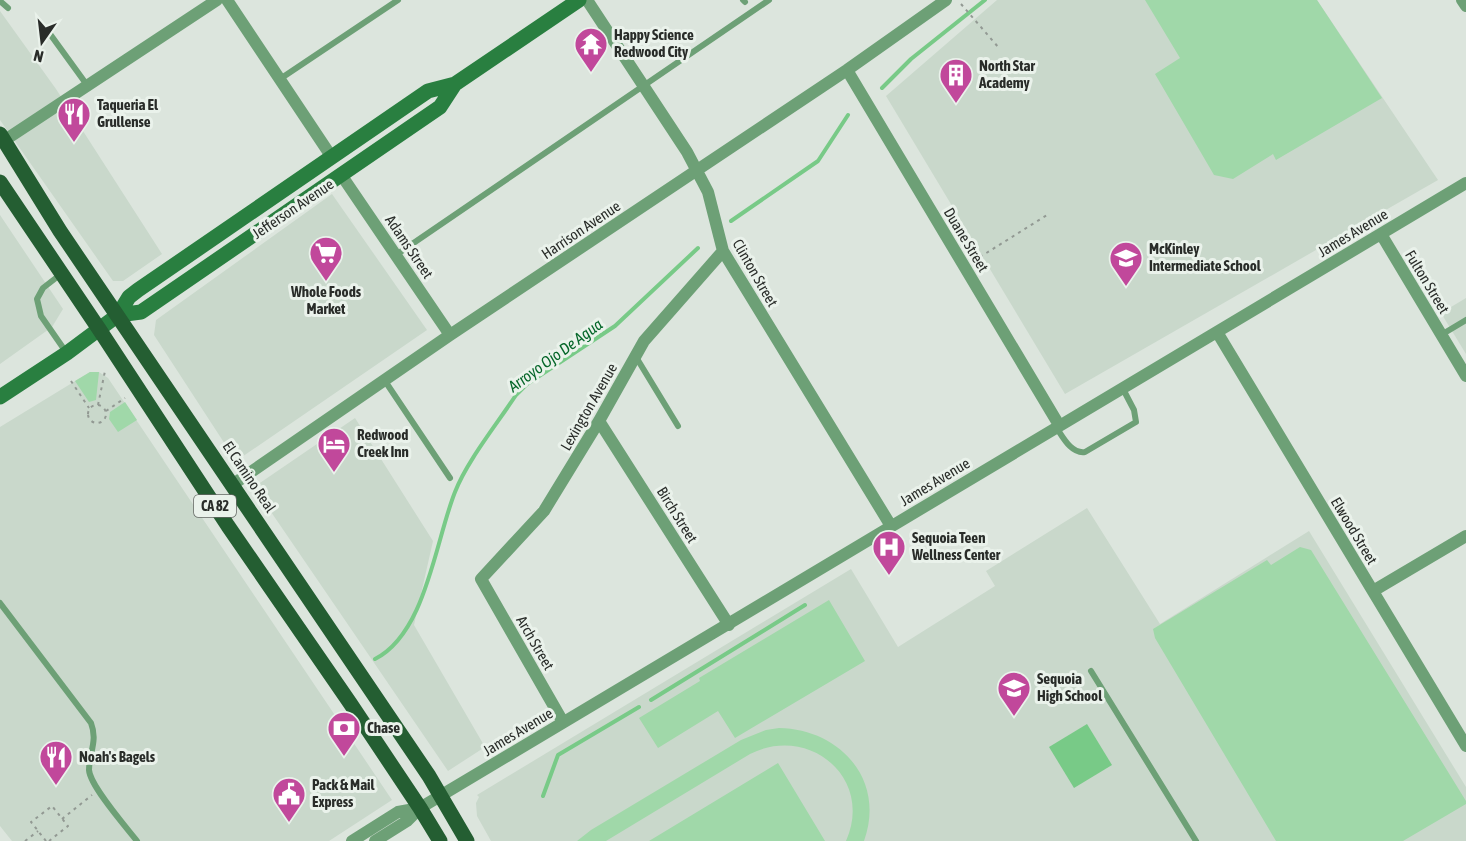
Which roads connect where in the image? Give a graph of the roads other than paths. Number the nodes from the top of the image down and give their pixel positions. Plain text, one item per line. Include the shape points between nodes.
1 (217, 0) edge
2 (227, 0) edge
3 (398, 0) edge
4 (579, 0) edge
5 (587, 0) edge
6 (769, 0) edge
7 (945, 0) edge
8 (1462, 0) edge
9 (0, 1) edge
10 (1466, 6) edge
11 (8, 8) dead end
12 (50, 34) dead end
13 (847, 70) junction
14 (280, 79) junction
15 (455, 84) junction
16 (87, 85) junction
17 (642, 85) junction
18 (361, 136) junction
19 (2, 137) edge
20 (331, 156) junction
21 (698, 171) junction
22 (342, 176) junction
23 (0, 182) edge
24 (1466, 183) edge
25 (282, 190) junction
26 (5, 199) edge
27 (1381, 234) junction
28 (723, 251) junction
29 (396, 255) junction
30 (61, 274) junction
31 (118, 315) junction
32 (1466, 320) edge
33 (99, 329) junction
34 (1217, 332) junction
35 (450, 335) junction
36 (1441, 335) junction
37 (67, 354) junction
38 (636, 356) junction
39 (1466, 376) edge
40 (385, 381) junction
41 (1123, 389) junction
42 (0, 397) edge
43 (599, 421) junction
44 (678, 426) dead end
45 (1058, 426) junction
46 (450, 478) dead end
47 (232, 485) junction
48 (891, 526) junction
49 (1466, 536) edge
50 (481, 579) joint
51 (1373, 591) junction
52 (0, 603) edge
53 (729, 625) junction
54 (1091, 671) dead end
55 (563, 722) junction
56 (1466, 746) edge
57 (441, 795) junction
58 (420, 808) junction
59 (137, 841) edge
60 (352, 841) edge
61 (375, 841) edge
62 (440, 841) edge
63 (467, 841) edge
64 (1196, 841) edge

1 - 16 street
2 - 14 street
3 - 14 lane
4 - 15 main road, Jefferson Avenue
5 - 17 street, Clinton Street
6 - 17 lane
7 - 13 street, Harrison Avenue
8 - 10 street
9 - 11 lane
12 - 16 lane
13 - 21 street, Harrison Avenue
13 - 45 street, Duane Street
14 - 20 street
15 - 18 main road, Jefferson Avenue via 428,91
15 - 22 main road, Jefferson Avenue via 440,107
16 - 19 street
17 - 21 street, Clinton Street
17 - 29 lane
18 - 20 main road, Jefferson Avenue
18 - 22 main road via 345,161
19 - 31 main road, El Camino Real / CA 82
20 - 25 main road, Jefferson Avenue
21 - 28 street, Clinton Street via 708,192
21 - 35 street, Harrison Avenue
22 - 25 main road via 326,174 303,187
22 - 29 street, Adams Street
22 - 31 main road, Jefferson Avenue via 141,312
23 - 26 main road, CA 82
24 - 27 street, James Avenue
25 - 31 main road, Jefferson Avenue via 138,290
26 - 30 main road, CA 82
27 - 34 street, James Avenue
27 - 36 street, Fulton Street
28 - 38 street, Lexington Avenue via 644,341
28 - 48 street, Clinton Street
29 - 35 street, Adams Street
30 - 33 main road, CA 82
30 - 37 lane via 43,288 37,299 41,316
31 - 33 main road, Jefferson Avenue
31 - 47 main road, El Camino Real / CA 82
32 - 36 lane
33 - 37 main road, Jefferson Avenue
33 - 58 main road, CA 82
34 - 41 street, James Avenue
34 - 51 street, Elwood Street
35 - 40 street, Harrison Avenue
36 - 39 street, Fulton Street
37 - 42 main road, Jefferson Avenue
38 - 43 street, Lexington Avenue
38 - 44 lane
40 - 46 lane
40 - 47 street, Harrison Avenue
41 - 45 street, James Avenue
41 - 45 lane via 1136,422 1085,452 1073,450
43 - 50 street, Lexington Avenue via 544,511
43 - 53 street, Birch Street
45 - 48 street, James Avenue
47 - 57 main road, El Camino Real / CA 82
48 - 53 street, James Avenue
49 - 51 street
50 - 55 street, Arch Street
51 - 56 street, Elwood Street
52 - 59 lane via 91,723 94,746 90,773
53 - 55 street, James Avenue
54 - 64 lane
55 - 57 street, James Avenue
57 - 58 street, James Avenue
57 - 63 main road, El Camino Real / CA 82
58 - 60 street, James Avenue via 398,812
58 - 61 street, James Avenue
58 - 62 main road, CA 82

